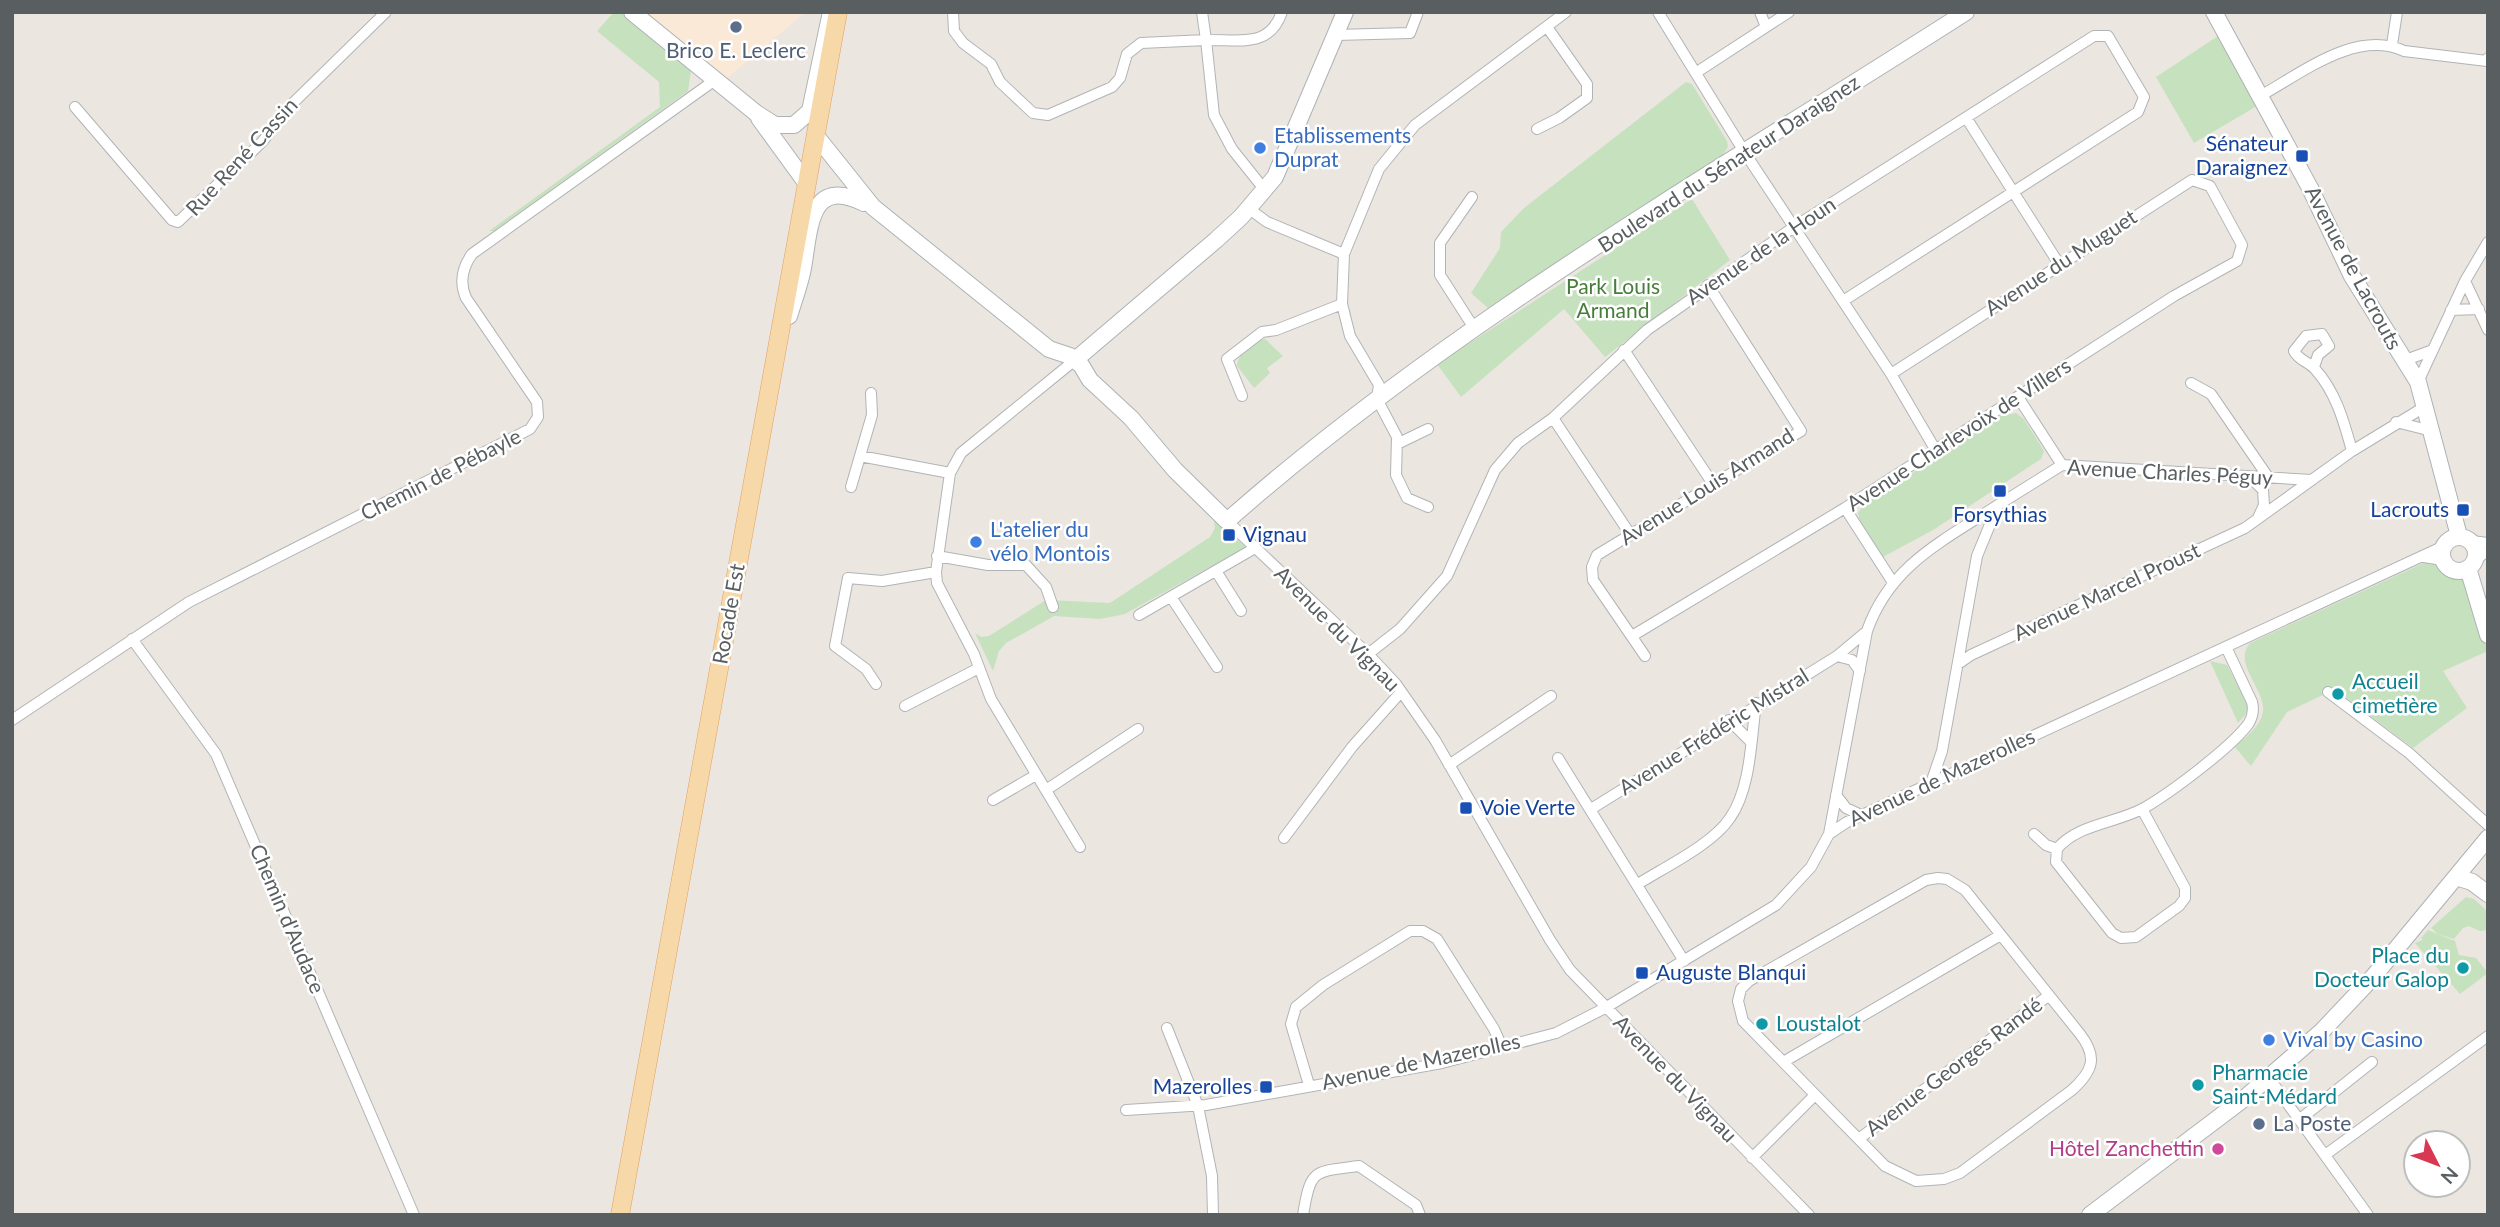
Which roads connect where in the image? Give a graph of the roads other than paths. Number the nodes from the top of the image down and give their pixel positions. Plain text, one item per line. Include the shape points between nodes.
1 (386, 12) edge
2 (632, 12) edge
3 (831, 12) edge
4 (838, 12) edge
5 (953, 12) edge
6 (1202, 12) edge
7 (1282, 12) edge
8 (1345, 12) edge
9 (1418, 12) edge
10 (1566, 12) edge
11 (1658, 12) edge
12 (1759, 12) edge
13 (1789, 12) edge
14 (1966, 12) edge
15 (2214, 12) edge
16 (2397, 12) edge
17 (1547, 27) junction
18 (1766, 27) junction
19 (1336, 35) junction
20 (1206, 40) junction
21 (2392, 45) junction
22 (2488, 58) edge
23 (1697, 72) junction
24 (715, 80) junction
25 (2260, 96) junction
26 (75, 107) dead end
27 (756, 113) junction
28 (1967, 119) junction
29 (1537, 129) dead end
30 (817, 137) junction
31 (1745, 153) junction
32 (807, 184) junction
33 (1264, 189) junction
34 (2012, 190) junction
35 (1472, 197) dead end
36 (873, 207) junction
37 (1248, 208) junction
38 (2223, 211) joint
39 (1794, 227) junction
40 (2488, 242) edge
41 (1344, 254) junction
42 (2059, 264) junction
43 (2465, 281) junction
44 (1708, 285) junction
45 (1843, 301) junction
46 (1342, 304) junction
47 (2479, 309) junction
48 (2451, 310) junction
49 (1474, 328) junction
50 (2488, 330) edge
51 (778, 348) junction
52 (1624, 350) junction
53 (2433, 350) junction
54 (1075, 359) junction
55 (2403, 361) junction
56 (2314, 367) dead end
57 (1891, 374) junction
58 (2418, 382) junction
59 (2190, 383) dead end
60 (871, 393) dead end
61 (1242, 396) dead end
62 (2018, 397) junction
63 (1377, 399) junction
64 (2426, 406) junction
65 (1553, 418) junction
66 (2396, 422) junction
67 (1428, 429) dead end
68 (2432, 431) junction
69 (1397, 444) junction
70 (1935, 449) junction
71 (2352, 451) junction
72 (860, 456) junction
73 (2062, 465) junction
74 (950, 473) junction
75 (2250, 477) junction
76 (2268, 477) junction
77 (2312, 480) junction
78 (1713, 484) junction
79 (851, 486) dead end
80 (1998, 505) junction
81 (1428, 507) dead end
82 (1845, 508) junction
83 (1227, 521) junction
84 (2256, 521) junction
85 (1630, 534) junction
86 (2473, 540) edge
87 (1255, 548) junction
88 (2444, 553) junction
89 (937, 556) junction
90 (2477, 560) edge
91 (1216, 571) junction
92 (936, 572) junction
93 (1892, 581) junction
94 (1171, 597) junction
95 (1054, 607) dead end
96 (1241, 611) dead end
97 (1139, 615) dead end
98 (1867, 631) junction
99 (1964, 631) junction
100 (2488, 635) edge
101 (1632, 636) junction
102 (132, 639) junction
103 (2226, 647) junction
104 (1984, 649) junction
105 (1368, 654) junction
106 (1645, 656) dead end
107 (1837, 656) junction
108 (1958, 663) junction
109 (1217, 667) dead end
110 (979, 668) junction
111 (1860, 671) junction
112 (876, 684) dead end
113 (1401, 692) junction
114 (2329, 692) dead end
115 (1551, 696) dead end
116 (1756, 703) junction
117 (905, 706) dead end
118 (12, 720) edge
119 (1729, 720) junction
120 (1138, 729) dead end
121 (1750, 741) junction
122 (1942, 751) junction
123 (1558, 758) dead end
124 (1449, 765) junction
125 (1958, 770) junction
126 (1036, 775) junction
127 (1931, 783) junction
128 (1046, 790) junction
129 (1836, 795) junction
130 (993, 800) dead end
131 (1591, 809) junction
132 (2142, 809) junction
133 (1861, 815) junction
134 (2488, 825) edge
135 (1829, 834) junction
136 (2034, 834) dead end
137 (1284, 838) dead end
138 (2488, 838) edge
139 (1080, 847) dead end
140 (2057, 849) junction
141 (2478, 852) junction
142 (2488, 867) edge
143 (2456, 877) junction
144 (1638, 884) junction
145 (2488, 894) edge
146 (1999, 936) junction
147 (1684, 961) junction
148 (2048, 996) junction
149 (1605, 1008) junction
150 (1167, 1028) dead end
151 (2488, 1036) edge
152 (1502, 1047) junction
153 (1785, 1061) junction
154 (2372, 1062) dead end
155 (2269, 1079) junction
156 (1309, 1086) junction
157 (1814, 1096) junction
158 (1198, 1106) junction
159 (1126, 1110) dead end
160 (2299, 1120) junction
161 (1860, 1139) junction
162 (2325, 1155) junction
163 (1752, 1158) junction
164 (414, 1215) edge
165 (620, 1215) edge
166 (1213, 1215) edge
167 (1303, 1215) edge
168 (1420, 1215) edge
169 (1809, 1215) edge
170 (2090, 1215) edge
171 (2368, 1215) edge

1 - 26 street, Rue René Cassin via 294,102 253,152 178,222
2 - 24 street
3 - 27 street via 810,111 794,125 781,126
4 - 30 main road, Rocade Est
5 - 20 street via 954,31 963,43 991,64 1000,82 1033,113 1048,115 1112,87 1120,78 1127,54 1141,43
6 - 20 street
7 - 20 street via 1272,33 1263,39
8 - 19 street
9 - 19 street via 1410,33
10 - 17 street
11 - 23 street
12 - 18 street
13 - 18 street
14 - 31 street, Boulevard du Sénateur Daraignez
15 - 25 street, Avenue de Lacrouts
16 - 21 street
17 - 29 street via 1587,84 1587,98
17 - 41 street via 1415,125 1379,169
18 - 23 street
19 - 33 street via 1283,161
20 - 33 street via 1214,115 1232,149
21 - 22 street via 2404,51
21 - 25 street via 2355,45
23 - 31 street
24 - 27 street
24 - 102 street, Chemin de Pébayle via 466,262 461,282 466,298 537,402 538,417 530,429 211,590
25 - 55 street, Avenue de Lacrouts via 2352,276
27 - 32 street
28 - 34 street
28 - 34 street, Avenue de la Houn via 2094,36 2108,36 2128,67 2144,97 2138,112
28 - 39 street, Avenue de la Houn
30 - 32 main road, Rocade Est
30 - 36 street
31 - 39 street
31 - 49 street, Boulevard du Sénateur Daraignez
32 - 51 main road, Rocade Est
33 - 37 street
34 - 42 street
34 - 45 street
35 - 49 street via 1440,243 1440,275
36 - 51 street via 842,194 816,207 800,282
36 - 54 street, Avenue du Vignau via 1049,349
37 - 41 street via 1267,222
37 - 54 street
38 - 42 street, Avenue du Muguet via 2210,186 2192,180
38 - 62 street, Avenue Charlevoix de Villers via 2242,245 2237,261 2174,296
39 - 44 street, Avenue de la Houn
39 - 45 street
40 - 43 street
41 - 46 street
42 - 57 street, Avenue du Muguet
43 - 47 street
43 - 48 street
44 - 52 street, Avenue de la Houn
44 - 78 street, Avenue Louis Armand via 1801,431
45 - 57 street
46 - 61 street via 1262,332 1227,359
46 - 63 street via 1350,336 1379,385
47 - 48 street
47 - 50 street
48 - 53 street
49 - 63 street, Boulevard du Sénateur Daraignez
51 - 165 main road, Rocade Est
52 - 65 street, Avenue de la Houn
52 - 78 street
53 - 55 street
53 - 58 street
54 - 74 street via 974,440
54 - 83 street, Avenue du Vignau
55 - 58 street, Avenue de Lacrouts
56 - 71 street via 2342,414
57 - 70 street
58 - 64 street, Avenue de Lacrouts
59 - 76 street via 2211,394
60 - 72 street via 872,415
62 - 70 street, Avenue Charlevoix de Villers
62 - 73 street
63 - 69 street
63 - 83 street, Boulevard du Sénateur Daraignez
64 - 66 street, Avenue Marcel Proust
64 - 68 street, Avenue de Lacrouts
65 - 85 street
65 - 105 street, Avenue de la Houn via 1518,443 1495,470 1447,576 1401,629
66 - 68 street
66 - 71 street, Avenue Marcel Proust
67 - 69 street
68 - 86 street, Avenue de Lacrouts
69 - 81 street via 1396,475 1407,498
70 - 82 street, Avenue Charlevoix de Villers
71 - 77 street, Avenue Marcel Proust
72 - 74 street
72 - 79 street
73 - 75 street, Avenue Charles Péguy
73 - 80 street, Avenue Charles Péguy
74 - 89 street
75 - 76 street, Avenue Charles Péguy
75 - 84 street via 2263,490 2264,505
76 - 77 street, Avenue Charles Péguy
77 - 84 street, Avenue Marcel Proust
78 - 85 street, Avenue Louis Armand
80 - 93 street, Avenue Charles Péguy via 1913,561
80 - 99 street via 1977,556
82 - 93 street
82 - 101 street, Avenue Charlevoix de Villers
83 - 87 street, Avenue du Vignau
84 - 104 street, Avenue Marcel Proust
85 - 101 street, Avenue Louis Armand via 1597,555 1592,567 1593,580
86 - 88 street
86 - 90 street, Avenue de Lacrouts
87 - 91 street
87 - 105 street, Avenue du Vignau
88 - 90 street via 2454,570
88 - 103 street, Avenue de Mazerolles via 2424,557
89 - 92 street
89 - 95 street via 988,565 1026,565 1046,587
90 - 100 street
91 - 94 street
91 - 96 street
92 - 110 street via 937,583
92 - 112 street via 882,581 848,578 835,646 866,669
93 - 98 street, Avenue Charles Péguy
94 - 97 street
94 - 109 street
98 - 107 street, Avenue Frédéric Mistral
98 - 111 street
99 - 104 street
99 - 108 street
101 - 106 street
102 - 118 street
102 - 164 street, Chemin d'Audace via 216,754
103 - 125 street, Avenue de Mazerolles
103 - 132 street via 2252,702 2249,723 2184,782
104 - 108 street, Avenue Marcel Proust
105 - 113 street, Avenue du Vignau
107 - 111 street via 1852,660
107 - 116 street, Avenue Frédéric Mistral
108 - 122 street
110 - 117 street
110 - 126 street via 991,699
111 - 129 street
113 - 124 street, Avenue du Vignau
113 - 137 street via 1352,747
114 - 134 street via 2409,753
115 - 124 street
116 - 119 street, Avenue Frédéric Mistral
116 - 121 street
119 - 121 street
119 - 131 street, Avenue Frédéric Mistral
120 - 128 street
121 - 144 street via 1741,797 1730,819
122 - 125 street via 1944,759
122 - 127 street
123 - 131 street
124 - 149 street, Avenue du Vignau via 1550,940
125 - 127 street, Avenue de Mazerolles
126 - 128 street
126 - 130 street
127 - 133 street, Avenue de Mazerolles
128 - 139 street
129 - 133 street via 1846,808
129 - 135 street
131 - 144 street
132 - 140 street via 2068,837
132 - 140 street via 2185,888 2185,898 2136,937 2112,933 2056,862
133 - 135 street, Avenue de Mazerolles
135 - 147 street, Avenue de Mazerolles via 1811,867 1776,905
136 - 140 street
138 - 141 street
141 - 142 street
141 - 143 street
143 - 145 street
143 - 155 street via 2362,990
144 - 147 street
146 - 148 street
146 - 153 street
146 - 153 street via 1965,890 1947,879 1926,880 1749,981 1738,1001 1743,1021
147 - 149 street, Avenue de Mazerolles
148 - 161 street, Avenue Georges Randé
148 - 161 street via 2090,1047 2092,1067 2072,1090 1960,1174 1944,1179 1904,1178 1885,1166
149 - 152 street, Avenue de Mazerolles via 1556,1033
149 - 163 street, Avenue du Vignau
150 - 158 street
151 - 162 street
152 - 156 street, Avenue de Mazerolles via 1442,1063
152 - 156 street via 1437,939 1423,931 1410,931 1296,1007 1291,1024
153 - 157 street
154 - 160 street
155 - 160 street
155 - 170 street
156 - 158 street, Avenue de Mazerolles
157 - 161 street
157 - 163 street
158 - 159 street, Avenue de Mazerolles
158 - 166 street via 1212,1176
160 - 162 street
162 - 171 street
163 - 169 street, Avenue du Vignau
167 - 168 street via 1311,1178 1318,1172 1359,1166 1416,1205

